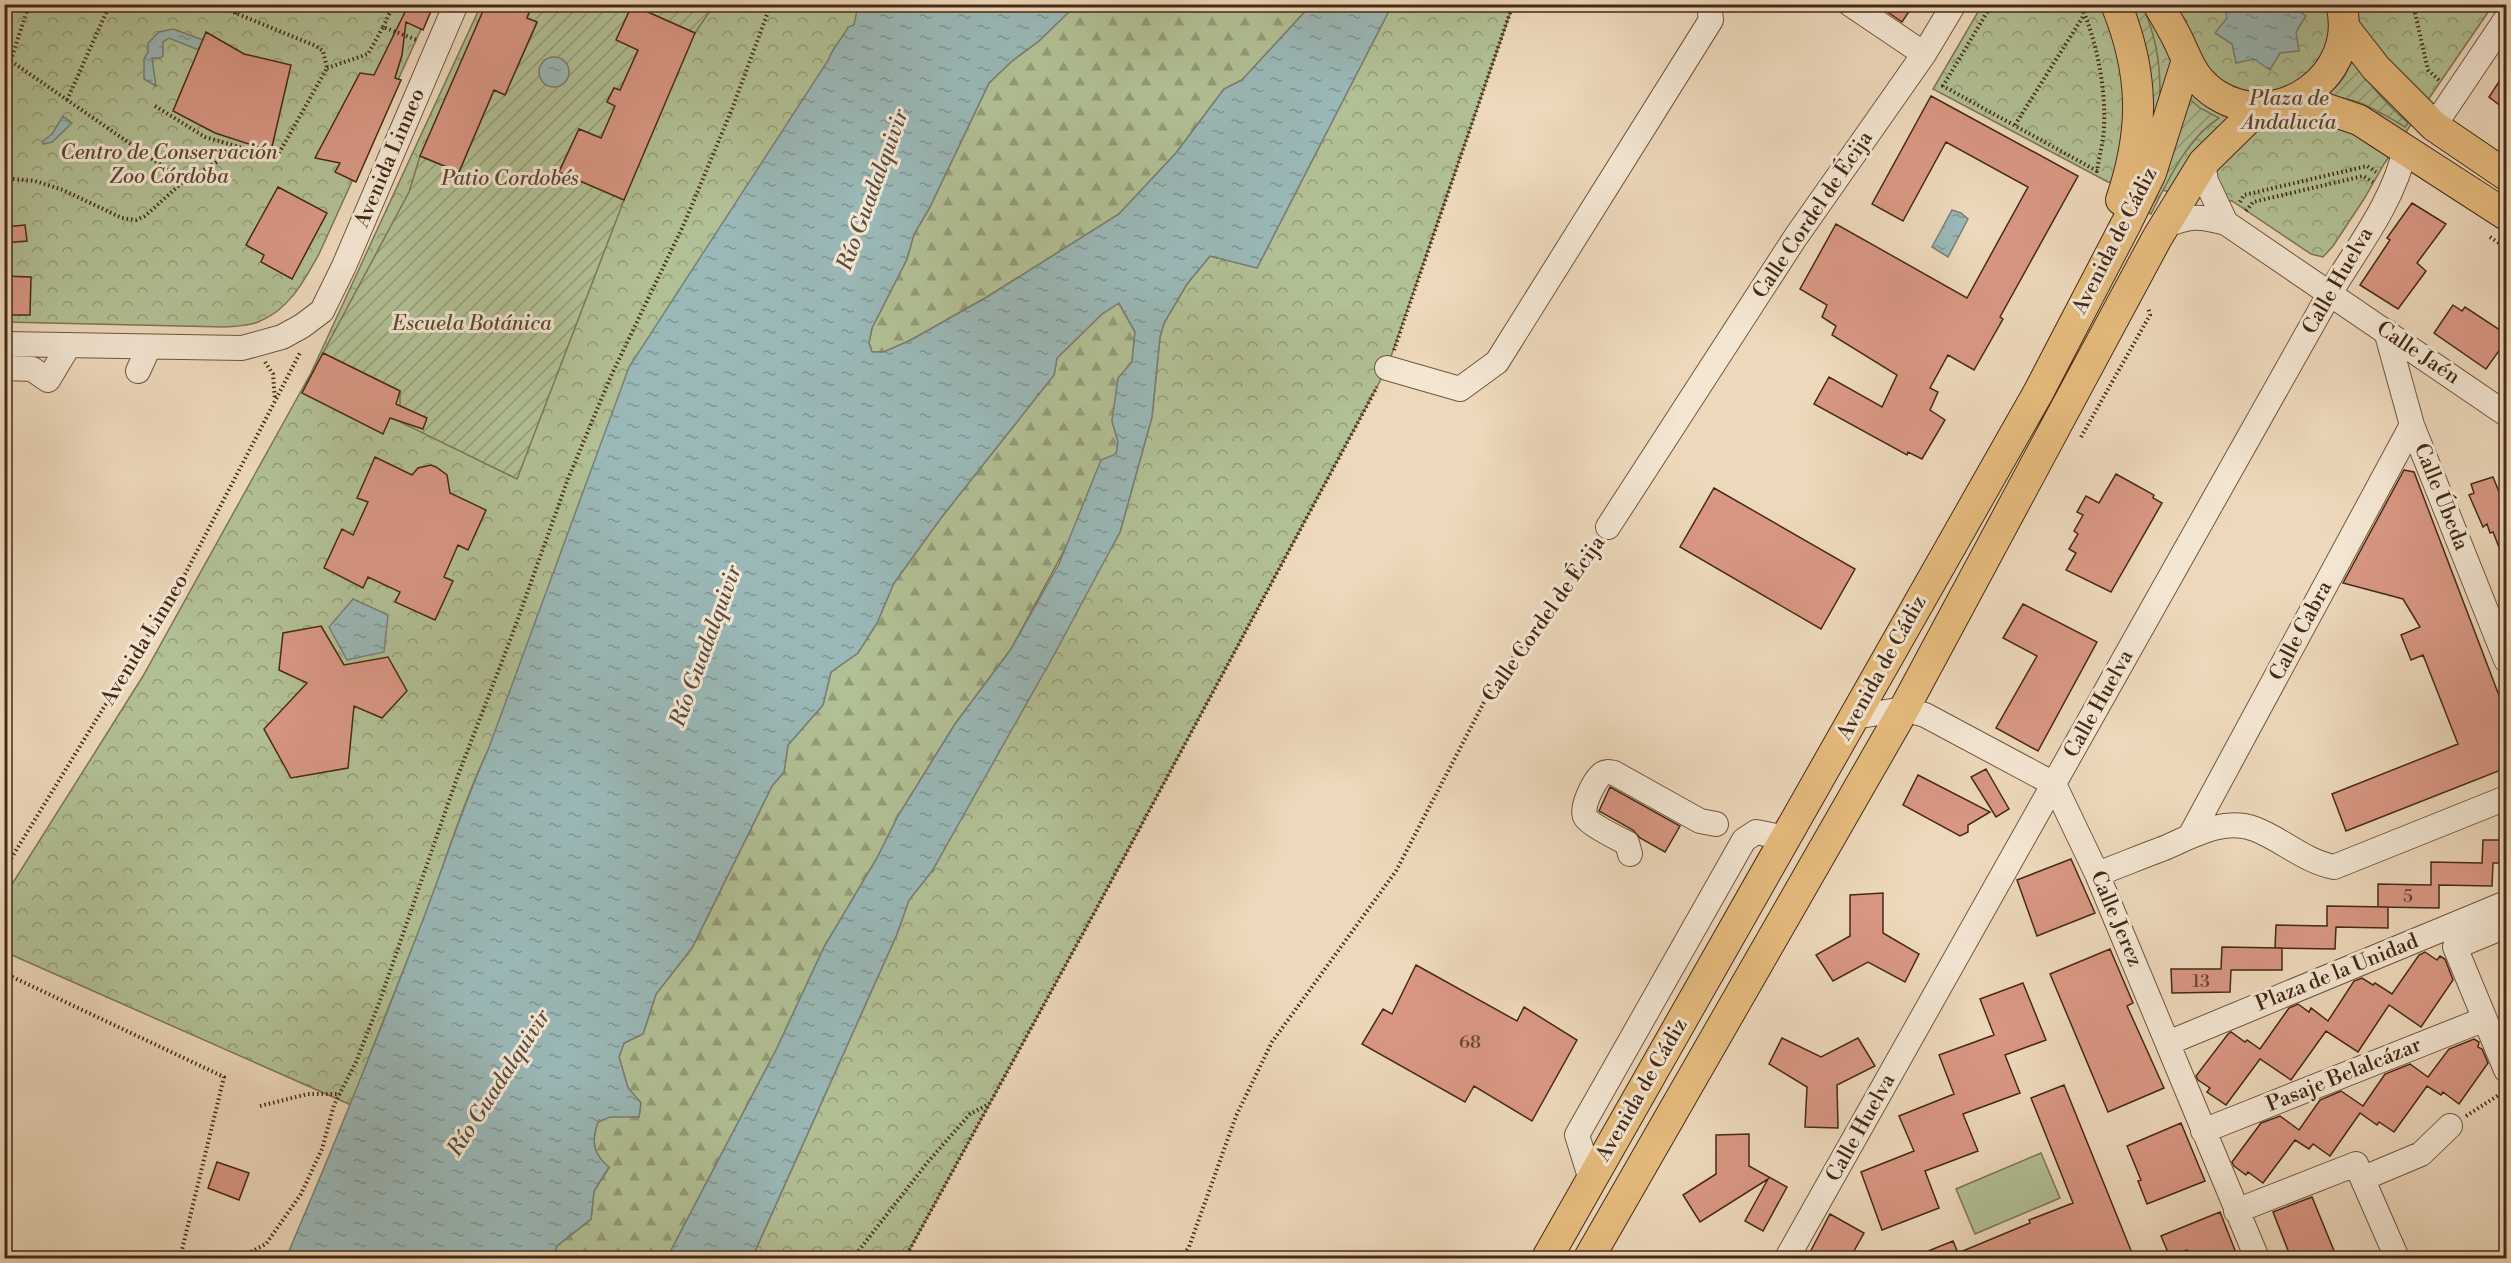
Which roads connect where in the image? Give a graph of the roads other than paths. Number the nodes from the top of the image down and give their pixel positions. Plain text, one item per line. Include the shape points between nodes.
1 (456, 4) edge
2 (1709, 4) edge
3 (1850, 4) edge
4 (1954, 4) edge
5 (2116, 4) edge
6 (2158, 4) edge
7 (2180, 4) edge
8 (2343, 16) edge
9 (2506, 19) edge
10 (2183, 52) junction
11 (1924, 54) junction
12 (2298, 99) junction
13 (2259, 108) junction
14 (2434, 126) junction
15 (2404, 148) junction
16 (2203, 163) junction
17 (2506, 175) edge
18 (2506, 215) edge
19 (2165, 226) junction
20 (2230, 226) junction
21 (2330, 293) junction
22 (2073, 323) junction
23 (2386, 331) junction
24 (4, 344) edge
25 (69, 345) junction
26 (149, 347) junction
27 (4, 368) edge
28 (1388, 368) road end
29 (138, 371) dead end
30 (2506, 414) edge
31 (2412, 425) junction
32 (1608, 527) road end
33 (2506, 660) edge
34 (1904, 709) junction
35 (1854, 717) junction
36 (2054, 784) junction
37 (2506, 798) edge
38 (1716, 824) dead end
39 (2190, 836) junction
40 (1786, 838) junction
41 (1630, 854) dead end
42 (2097, 874) junction
43 (2506, 903) edge
44 (2506, 926) edge
45 (1700, 989) junction
46 (1651, 1006) junction
47 (2485, 1018) junction
48 (2168, 1043) junction
49 (2506, 1070) edge
50 (2450, 1126) road end
51 (2203, 1131) junction
52 (2364, 1178) junction
53 (1591, 1180) junction
54 (2236, 1211) junction
55 (1547, 1258) edge
56 (1589, 1258) edge
57 (1787, 1258) edge
58 (2257, 1258) edge
59 (2397, 1258) edge

1 - 26 street, Avenida Linneo via 322,311 282,337 242,348
2 - 28 street via 1711,20 1497,362 1460,389
3 - 11 street
4 - 11 street, Calle Cordel de Écija
5 - 22 main road via 2138,85 2137,142 2126,185
6 - 10 main road
7 - 10 main road
8 - 12 main road via 2340,49 2331,70
8 - 14 main road via 2376,68
9 - 14 street
10 - 13 main road via 2199,81 2216,95
10 - 22 main road, Avenida de Cádiz via 2151,173
11 - 32 street, Calle Cordel de Écija via 1795,238
12 - 13 main road
12 - 15 main road via 2359,120
13 - 16 main road, Avenida de Cádiz
14 - 17 main road
15 - 18 main road
15 - 21 street, Calle Huelva via 2390,193
16 - 19 main road, Avenida de Cádiz
16 - 20 street via 2206,181
19 - 20 street via 2199,216
19 - 34 main road, Avenida de Cádiz
20 - 21 street, Calle Jaén
21 - 23 street, Calle Jaén
21 - 36 street, Calle Huelva
22 - 35 main road, Avenida de Cádiz via 2038,393
23 - 30 street, Calle Jaén
23 - 31 street, Calle Úbeda
24 - 25 street
25 - 26 street
25 - 27 street via 48,380 32,369
26 - 29 street
31 - 33 street, Calle Úbeda
31 - 39 street, Calle Cabra
34 - 35 street
34 - 36 street via 1925,715
34 - 56 main road, Avenida de Cádiz
35 - 40 main road, Avenida de Cádiz
36 - 42 street, Calle Jerez
36 - 57 street, Calle Huelva
37 - 39 street via 2334,867 2308,859 2275,837 2252,828 2226,826
38 - 41 street via 1701,821 1607,772 1600,775 1583,811 1586,819 1627,843
39 - 42 street
40 - 45 main road, Avenida de Cádiz
40 - 46 street via 1756,832 1744,840
42 - 48 street, Calle Jerez
43 - 48 street, Plaza de la Unidad
44 - 47 street via 2455,947
45 - 46 street via 1672,1002
45 - 53 main road, Avenida de Cádiz
46 - 53 street via 1577,1135
47 - 49 street
47 - 51 street, Pasaje Belalcázar
48 - 51 street, Calle Jerez
50 - 52 street via 2421,1154
51 - 54 street, Calle Jerez
52 - 54 street via 2356,1164
52 - 59 street
53 - 55 main road, Avenida de Cádiz
54 - 58 street, Calle Jerez

